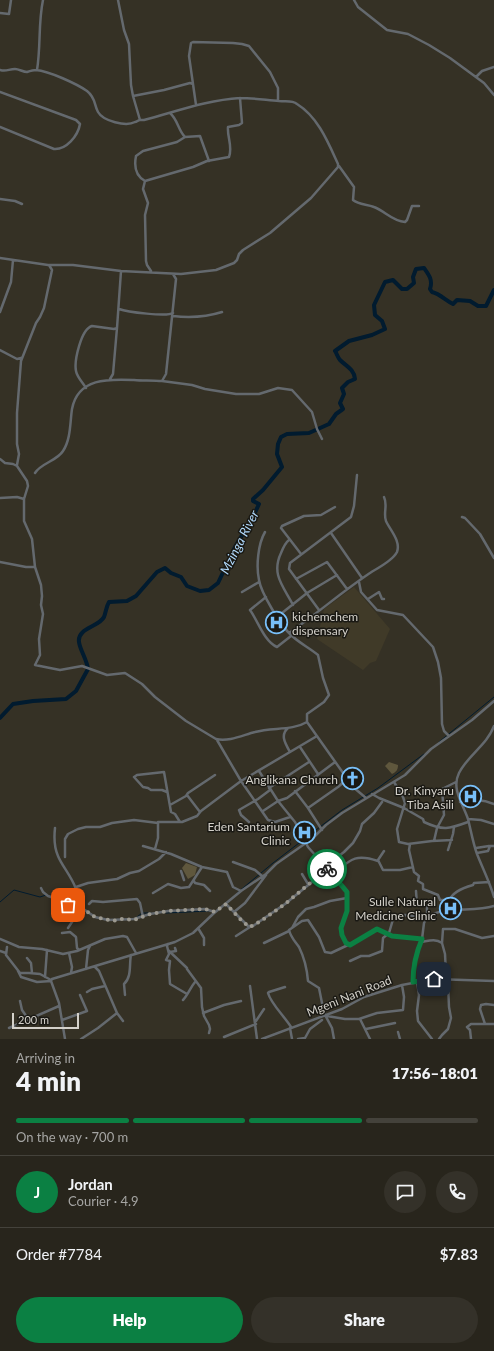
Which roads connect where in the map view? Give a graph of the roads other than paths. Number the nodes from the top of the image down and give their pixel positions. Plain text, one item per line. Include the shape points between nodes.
1 (11, 0) edge
2 (43, 0) edge
3 (118, 0) edge
4 (354, 0) edge
5 (0, 13) edge
6 (494, 67) edge
7 (0, 70) edge
8 (36, 70) junction
9 (476, 77) junction
10 (193, 84) junction
11 (0, 92) edge
12 (494, 95) edge
13 (133, 96) junction
14 (240, 98) junction
15 (278, 101) junction
16 (196, 105) junction
17 (170, 114) junction
18 (140, 120) junction
19 (0, 127) edge
20 (185, 137) junction
21 (209, 161) junction
22 (339, 166) junction
23 (145, 181) junction
24 (0, 199) edge
25 (22, 204) dead end
26 (419, 206) dead end
27 (0, 258) edge
28 (13, 260) junction
29 (48, 265) junction
30 (121, 271) junction
31 (151, 272) junction
32 (173, 273) junction
33 (179, 274) junction
34 (176, 279) junction
35 (119, 308) junction
36 (0, 312) edge
37 (222, 312) dead end
38 (173, 316) junction
39 (116, 328) junction
40 (0, 350) edge
41 (22, 358) junction
42 (166, 374) junction
43 (110, 379) junction
44 (162, 381) junction
45 (170, 383) junction
46 (86, 388) junction
47 (322, 439) dead end
48 (0, 459) edge
49 (17, 465) junction
50 (35, 473) dead end
51 (357, 475) dead end
52 (384, 497) dead end
53 (0, 498) edge
54 (24, 499) junction
55 (336, 506) dead end
56 (462, 517) dead end
57 (265, 532) dead end
58 (331, 533) junction
59 (289, 540) junction
60 (301, 554) junction
61 (494, 558) edge
62 (0, 562) edge
63 (34, 566) junction
64 (337, 575) junction
65 (362, 578) junction
66 (296, 579) junction
67 (259, 582) junction
68 (359, 582) junction
69 (347, 589) junction
70 (242, 592) dead end
71 (307, 593) junction
72 (266, 597) junction
73 (368, 599) junction
74 (384, 599) dead end
75 (293, 605) junction
76 (319, 610) junction
77 (277, 617) junction
78 (290, 635) junction
79 (494, 701) edge
80 (307, 722) junction
81 (494, 726) edge
82 (288, 728) junction
83 (317, 736) junction
84 (449, 736) junction
85 (216, 739) junction
86 (300, 747) junction
87 (290, 752) junction
88 (309, 762) junction
89 (335, 762) junction
90 (259, 771) junction
91 (318, 774) junction
92 (214, 775) dead end
93 (347, 779) junction
94 (241, 782) junction
95 (394, 782) junction
96 (457, 782) junction
97 (270, 789) junction
98 (295, 791) junction
99 (167, 792) junction
100 (372, 794) junction
101 (187, 795) junction
102 (366, 798) junction
103 (255, 800) junction
104 (278, 801) junction
105 (382, 802) dead end
106 (460, 802) junction
107 (494, 804) edge
108 (170, 805) junction
109 (308, 808) junction
110 (404, 808) junction
111 (262, 811) junction
112 (200, 812) junction
113 (290, 817) junction
114 (468, 820) junction
115 (180, 822) junction
116 (249, 822) dead end
117 (158, 823) junction
118 (494, 824) edge
119 (454, 827) junction
120 (55, 828) dead end
121 (437, 828) junction
122 (322, 830) junction
123 (452, 840) junction
124 (434, 841) junction
125 (306, 843) junction
126 (410, 844) junction
127 (143, 846) dead end
128 (490, 846) junction
129 (494, 846) edge
130 (476, 848) junction
131 (156, 849) junction
132 (448, 850) dead end
133 (384, 851) dead end
134 (166, 852) junction
135 (477, 853) junction
136 (65, 857) dead end
137 (378, 861) junction
138 (233, 862) dead end
139 (202, 867) junction
140 (327, 867) junction
141 (413, 868) junction
142 (181, 871) dead end
143 (266, 874) junction
144 (302, 874) dead end
145 (333, 874) junction
146 (262, 876) junction
147 (184, 880) dead end
148 (194, 880) junction
149 (489, 882) junction
150 (308, 884) junction
151 (76, 887) junction
152 (41, 888) dead end
153 (210, 890) dead end
154 (241, 891) junction
155 (416, 891) dead end
156 (153, 894) dead end
157 (494, 897) edge
158 (347, 898) junction
159 (89, 904) dead end
160 (226, 904) junction
161 (494, 906) edge
162 (76, 907) junction
163 (215, 912) junction
164 (234, 912) junction
165 (143, 917) junction
166 (427, 917) junction
167 (250, 927) junction
168 (68, 928) dead end
169 (198, 928) junction
170 (292, 928) junction
171 (289, 931) junction
172 (62, 933) dead end
173 (388, 934) junction
174 (236, 936) dead end
175 (494, 936) edge
176 (0, 939) edge
177 (421, 940) junction
178 (264, 943) dead end
179 (442, 943) junction
180 (168, 944) junction
181 (204, 945) dead end
182 (348, 945) junction
183 (90, 946) junction
184 (7, 947) dead end
185 (175, 948) dead end
186 (47, 950) junction
187 (79, 950) junction
188 (0, 951) edge
189 (169, 951) junction
190 (69, 953) junction
191 (136, 953) junction
192 (6, 954) junction
193 (132, 955) junction
194 (27, 958) dead end
195 (350, 961) dead end
196 (95, 967) junction
197 (86, 969) junction
198 (18, 970) junction
199 (32, 973) junction
200 (70, 973) junction
201 (45, 977) junction
202 (448, 979) junction
203 (51, 980) junction
204 (417, 981) junction
205 (494, 981) edge
206 (195, 982) junction
207 (413, 982) junction
208 (402, 985) junction
209 (105, 986) junction
210 (250, 986) dead end
211 (285, 987) dead end
212 (87, 992) dead end
213 (187, 994) junction
214 (80, 995) dead end
215 (124, 995) dead end
216 (183, 1000) dead end
217 (20, 1001) dead end
218 (241, 1001) dead end
219 (494, 1005) edge
220 (59, 1006) junction
221 (264, 1010) dead end
222 (117, 1013) junction
223 (203, 1014) junction
224 (326, 1015) junction
225 (360, 1018) junction
226 (29, 1020) junction
227 (62, 1020) junction
228 (322, 1020) dead end
229 (123, 1021) dead end
230 (256, 1023) junction
231 (395, 1023) dead end
232 (485, 1024) junction
233 (494, 1024) edge
234 (9, 1028) dead end
235 (290, 1028) junction
236 (366, 1029) junction
237 (398, 1032) dead end
238 (209, 1033) dead end
239 (224, 1037) dead end
240 (66, 1039) edge
241 (80, 1039) edge
242 (257, 1039) edge
243 (262, 1039) edge
244 (292, 1039) edge
245 (298, 1039) edge
246 (334, 1039) edge
247 (370, 1039) edge
248 (400, 1039) edge
249 (431, 1039) edge
250 (439, 1039) edge
251 (471, 1039) edge

1 - 5 street via 9,14
2 - 8 street via 39,34 40,52
3 - 13 street via 129,44
4 - 9 street via 358,7 387,30 420,40
6 - 9 street
7 - 8 street
8 - 18 street via 71,82 87,92 95,102 99,114 115,123 128,124
9 - 12 street
10 - 13 street
10 - 15 street via 191,43 242,44 249,46 267,68 278,88
10 - 16 street
11 - 19 street via 76,120 80,124 73,138 61,149 54,149
13 - 18 street
14 - 15 street
14 - 16 street
14 - 21 street via 242,123 228,127 230,155 228,158
15 - 22 street via 294,102 308,113 324,134
16 - 17 street
17 - 18 street
17 - 20 street via 175,118
20 - 21 street via 200,136
20 - 23 street via 136,156 134,166 140,179
21 - 23 street
22 - 26 street via 354,187 353,199 356,203 376,207 388,216 405,222 412,206
22 - 33 street via 311,198 270,233 239,254 234,263 216,270
23 - 31 street via 144,189 148,203 145,215 146,261
24 - 25 street
27 - 28 street
28 - 29 street
28 - 36 street via 11,282
29 - 30 street
29 - 41 street via 52,270 46,301
30 - 31 street
30 - 35 street
31 - 32 street
32 - 33 street
32 - 34 street
33 - 34 street
34 - 38 street
35 - 38 street
35 - 39 street
37 - 38 street via 200,316
38 - 42 street
39 - 43 street via 113,374
39 - 46 street via 92,326 85,331 77,354 76,371
40 - 41 street via 17,359
41 - 49 street via 19,375
42 - 44 street
42 - 45 street
43 - 44 street
43 - 46 street via 95,382
44 - 45 street
45 - 47 street via 236,394 259,394 278,388 292,390 312,412
46 - 50 street via 74,402 69,436 63,451 38,468
48 - 49 street via 5,463
49 - 54 street via 28,484
51 - 58 street via 352,515
52 - 65 street via 385,520 394,535 397,550 388,561
53 - 54 street
54 - 63 street via 24,521 32,539
55 - 59 street via 321,515 304,516 282,526
56 - 61 street via 480,534
57 - 67 street via 259,548
58 - 60 street
58 - 65 street
59 - 60 street
59 - 75 street via 279,558 276,571
60 - 66 street via 290,563 289,569
62 - 63 street
63 - 85 street via 41,586 43,614 39,639 40,655 35,665 60,670 82,666 107,675 125,673 186,721
64 - 66 street via 325,562
64 - 69 street
64 - 71 street
65 - 68 street
66 - 71 street
67 - 70 street
67 - 72 street
68 - 69 street
68 - 73 street via 361,592
69 - 76 street
71 - 75 street
71 - 76 street
72 - 77 street
72 - 78 street via 250,610 275,646
73 - 74 street via 378,592
73 - 84 street via 377,610 404,616 432,647 441,678 442,724
75 - 77 street
76 - 78 street
77 - 78 street
78 - 80 street via 318,655 329,695 324,702 307,714
79 - 84 street
80 - 82 street
80 - 83 street
81 - 96 street via 486,740 462,767
82 - 85 street via 255,732 223,740
82 - 87 street via 284,731 283,737
83 - 86 street
83 - 89 street
84 - 95 street
85 - 94 street
86 - 87 street
86 - 88 street
87 - 90 street
88 - 91 street
88 - 97 street
89 - 91 street
89 - 93 street
90 - 94 street
90 - 97 street
91 - 98 street
92 - 101 street
93 - 102 street
93 - 109 street
94 - 103 street
94 - 112 street
95 - 100 street
95 - 110 street via 404,800
96 - 106 street
96 - 121 street via 442,789 444,815
97 - 103 street
97 - 104 street
98 - 104 street
98 - 109 street
99 - 99 street via 164,772 134,777 143,787
99 - 108 street
100 - 102 street
100 - 110 street
101 - 108 street
101 - 112 street
102 - 122 street
103 - 111 street
103 - 116 street via 239,810
104 - 111 street
104 - 113 street
105 - 140 street via 362,824 353,843
106 - 107 street via 469,800
106 - 114 street
108 - 115 street via 171,812
109 - 122 street
110 - 121 street
110 - 126 street via 397,828 399,841
111 - 113 street via 268,820 273,822
112 - 115 street via 197,816
113 - 125 street
114 - 118 street
114 - 119 street
114 - 130 street
115 - 117 street
117 - 131 street
117 - 136 street via 134,820 78,829 68,834 65,839
119 - 121 street
119 - 123 street
120 - 151 street via 54,840 58,855
121 - 124 street
122 - 125 street
123 - 124 street
123 - 132 street
124 - 126 street
125 - 140 street
125 - 143 street
126 - 141 street
127 - 131 street
128 - 129 street
128 - 130 street
128 - 135 street via 488,851
130 - 135 street
131 - 134 street
133 - 137 street
134 - 139 street
134 - 151 street via 139,871 115,880
135 - 149 street
137 - 141 street via 385,871
137 - 145 street via 356,858
138 - 146 street
139 - 148 street
139 - 154 street via 226,872 229,874 232,887
140 - 145 street
140 - 150 street
141 - 149 street via 419,876 418,881 423,885 422,888 438,895 440,900 450,900 451,896 474,883
142 - 147 street
143 - 146 street
143 - 164 street via 248,900
144 - 150 street
145 - 158 street via 346,889
146 - 154 street
148 - 153 street
148 - 156 street via 185,888 168,884
149 - 157 street
150 - 167 street via 285,904
151 - 162 street
152 - 162 street via 48,896
154 - 160 street
155 - 166 street via 417,905 427,906
158 - 170 street via 306,909
158 - 182 street via 347,911 341,928
159 - 165 street via 92,901 137,899
160 - 163 street
160 - 164 street
161 - 166 street via 444,911
162 - 165 street via 83,908 92,916 108,920 132,920
162 - 168 street via 74,919
163 - 165 street via 205,909 168,911
163 - 169 street
164 - 167 street
166 - 173 street via 395,916
166 - 177 street
167 - 174 street
169 - 180 street via 186,937
169 - 181 street via 204,938
170 - 171 street
170 - 182 street via 308,920 327,953 338,951
171 - 178 street
171 - 224 street via 302,954 308,981 319,988
172 - 187 street via 70,932 74,935
173 - 177 street
173 - 182 street via 377,929
173 - 195 street via 383,938 381,952
175 - 179 street via 482,938 460,930 444,928
176 - 186 street via 19,946
177 - 179 street
177 - 207 street via 414,963
179 - 202 street
180 - 189 street
180 - 191 street
183 - 187 street
183 - 191 street via 105,939 124,936
183 - 197 street
184 - 192 street
185 - 189 street via 176,951
186 - 190 street via 61,954
186 - 201 street
187 - 190 street
188 - 192 street
189 - 206 street via 188,968
189 - 213 street via 166,960 170,961 170,984
190 - 200 street via 72,967
191 - 193 street
192 - 198 street
193 - 196 street
193 - 215 street via 127,981 124,984
194 - 199 street via 31,962
196 - 197 street
196 - 209 street
197 - 200 street
198 - 199 street via 22,974
198 - 203 street via 20,976 37,982
199 - 201 street
200 - 203 street
201 - 203 street
202 - 204 street, Mgeni Nani Road
202 - 205 street, Mgeni Nani Road
202 - 250 street via 450,1026
203 - 220 street
204 - 207 street, Mgeni Nani Road
204 - 249 street via 418,1021
206 - 213 street
206 - 223 street via 200,988
207 - 208 street, Mgeni Nani Road
208 - 224 street, Mgeni Nani Road via 364,997
208 - 225 street via 403,1010
209 - 212 street
209 - 222 street
210 - 230 street
211 - 235 street via 268,994
213 - 216 street
214 - 227 street via 87,1011
217 - 226 street via 22,1010
218 - 223 street
219 - 232 street via 481,1006
220 - 226 street
220 - 227 street
221 - 230 street
222 - 229 street
222 - 241 street
223 - 238 street via 209,1025
224 - 225 street via 345,1019
224 - 235 street, Mgeni Nani Road
224 - 246 street
225 - 236 street
226 - 234 street
227 - 240 street
228 - 245 street via 310,1029 304,1038
230 - 239 street
230 - 242 street
231 - 236 street
232 - 233 street
232 - 251 street via 472,1024 468,1027
235 - 243 street, Mgeni Nani Road
235 - 244 street
236 - 247 street
237 - 248 street

